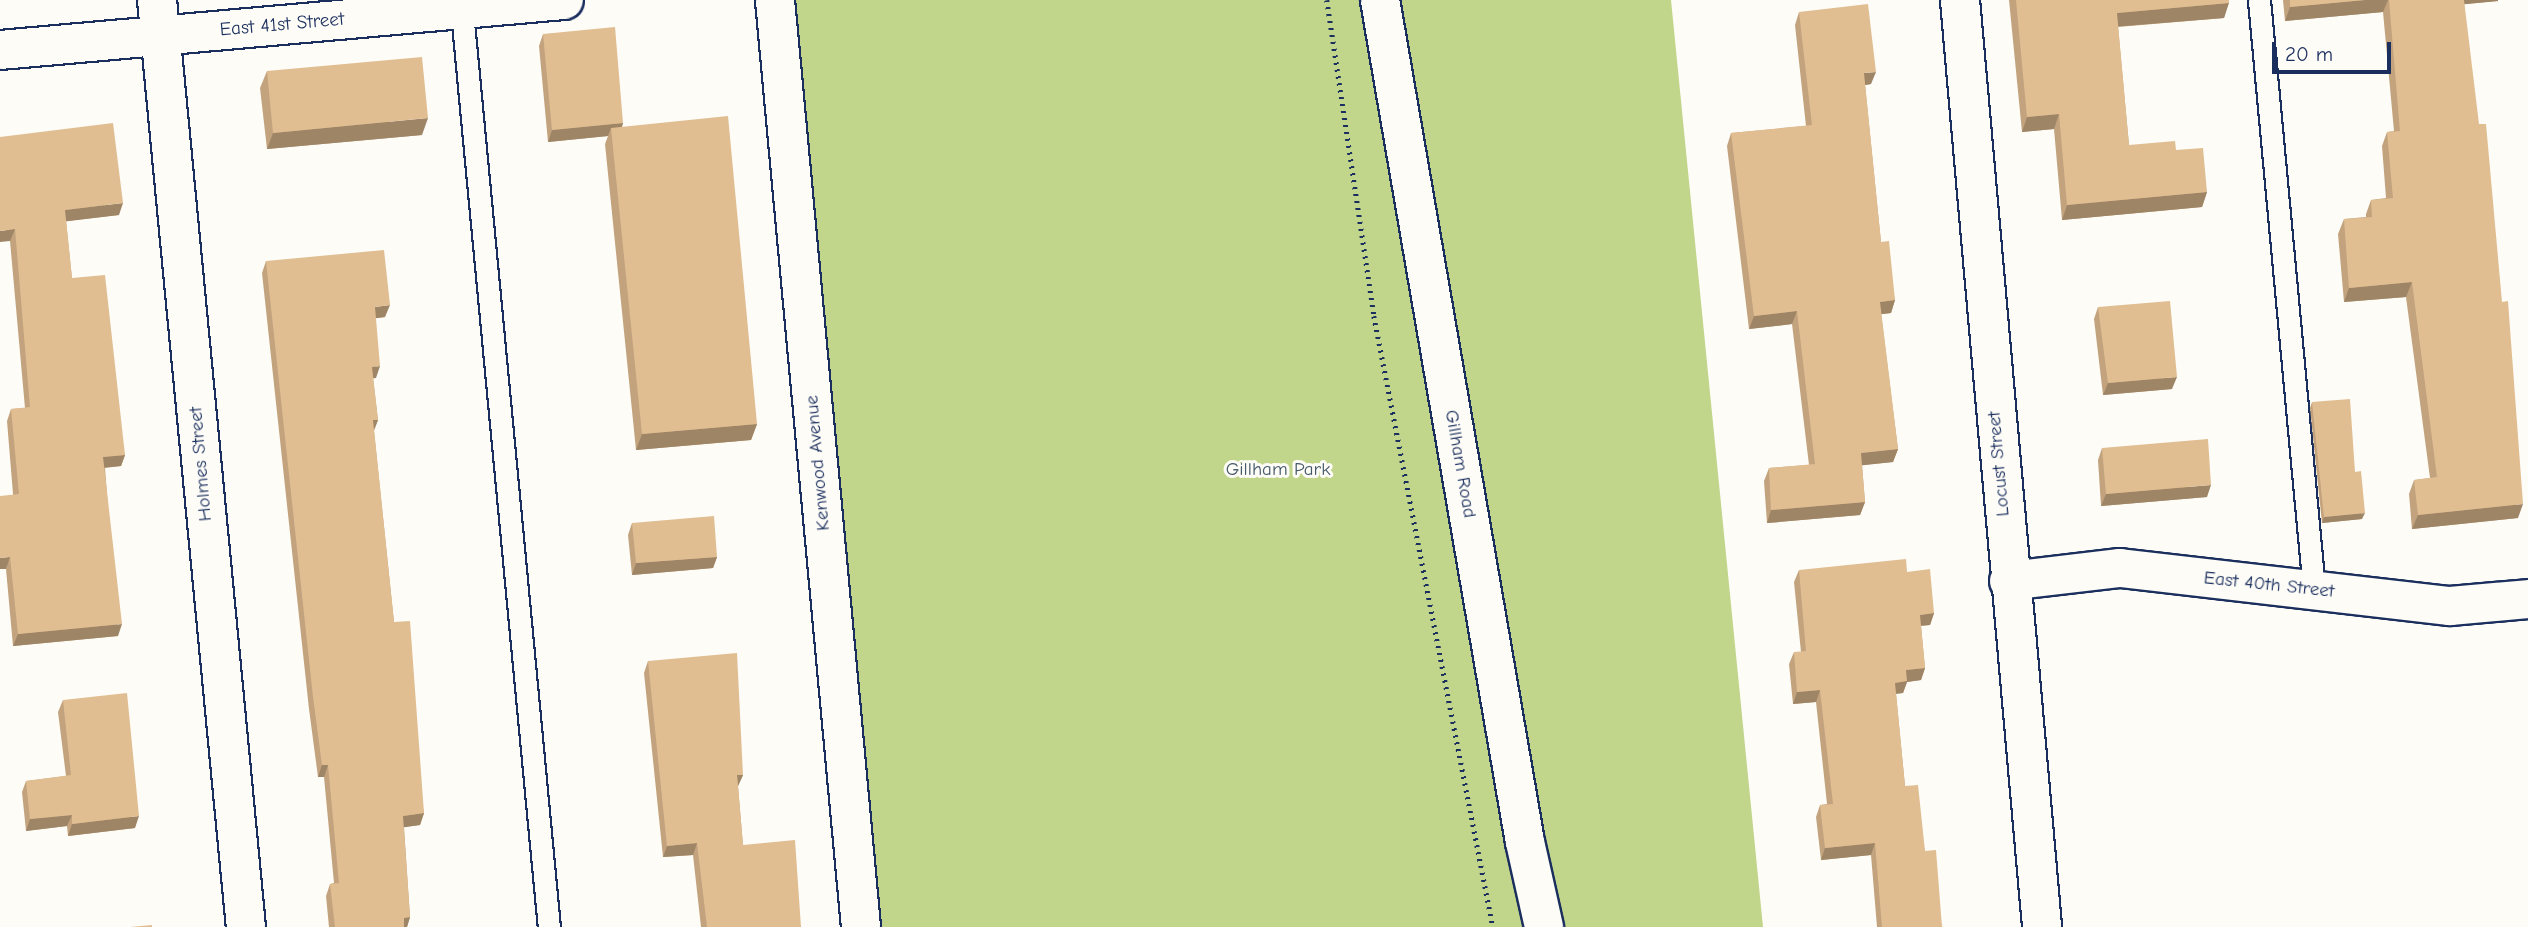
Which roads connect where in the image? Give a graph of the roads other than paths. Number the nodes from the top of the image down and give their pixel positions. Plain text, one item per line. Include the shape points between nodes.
1 (564, 0) edge
2 (775, 0) edge
3 (1380, 0) edge
4 (1960, 0) edge
5 (2259, 0) edge
6 (462, 5) edge
7 (159, 17) edge
8 (0, 50) edge
9 (2009, 581) junction
10 (2314, 590) junction
11 (2528, 598) edge
12 (246, 927) edge
13 (549, 927) edge
14 (861, 927) edge
15 (1544, 927) edge
16 (2042, 927) edge

1 - 6 street, East 41st Street
2 - 14 street, Kenwood Avenue
3 - 15 street, Gillham Road via 1523,829
4 - 9 street, Locust Street
5 - 10 lane
6 - 7 street, East 41st Street
6 - 13 lane
7 - 8 street, East 41st Street
7 - 12 street, Holmes Street
9 - 10 street, East 40th Street via 2120,568
9 - 16 street, Locust Street
10 - 11 street, East 40th Street via 2450,606

